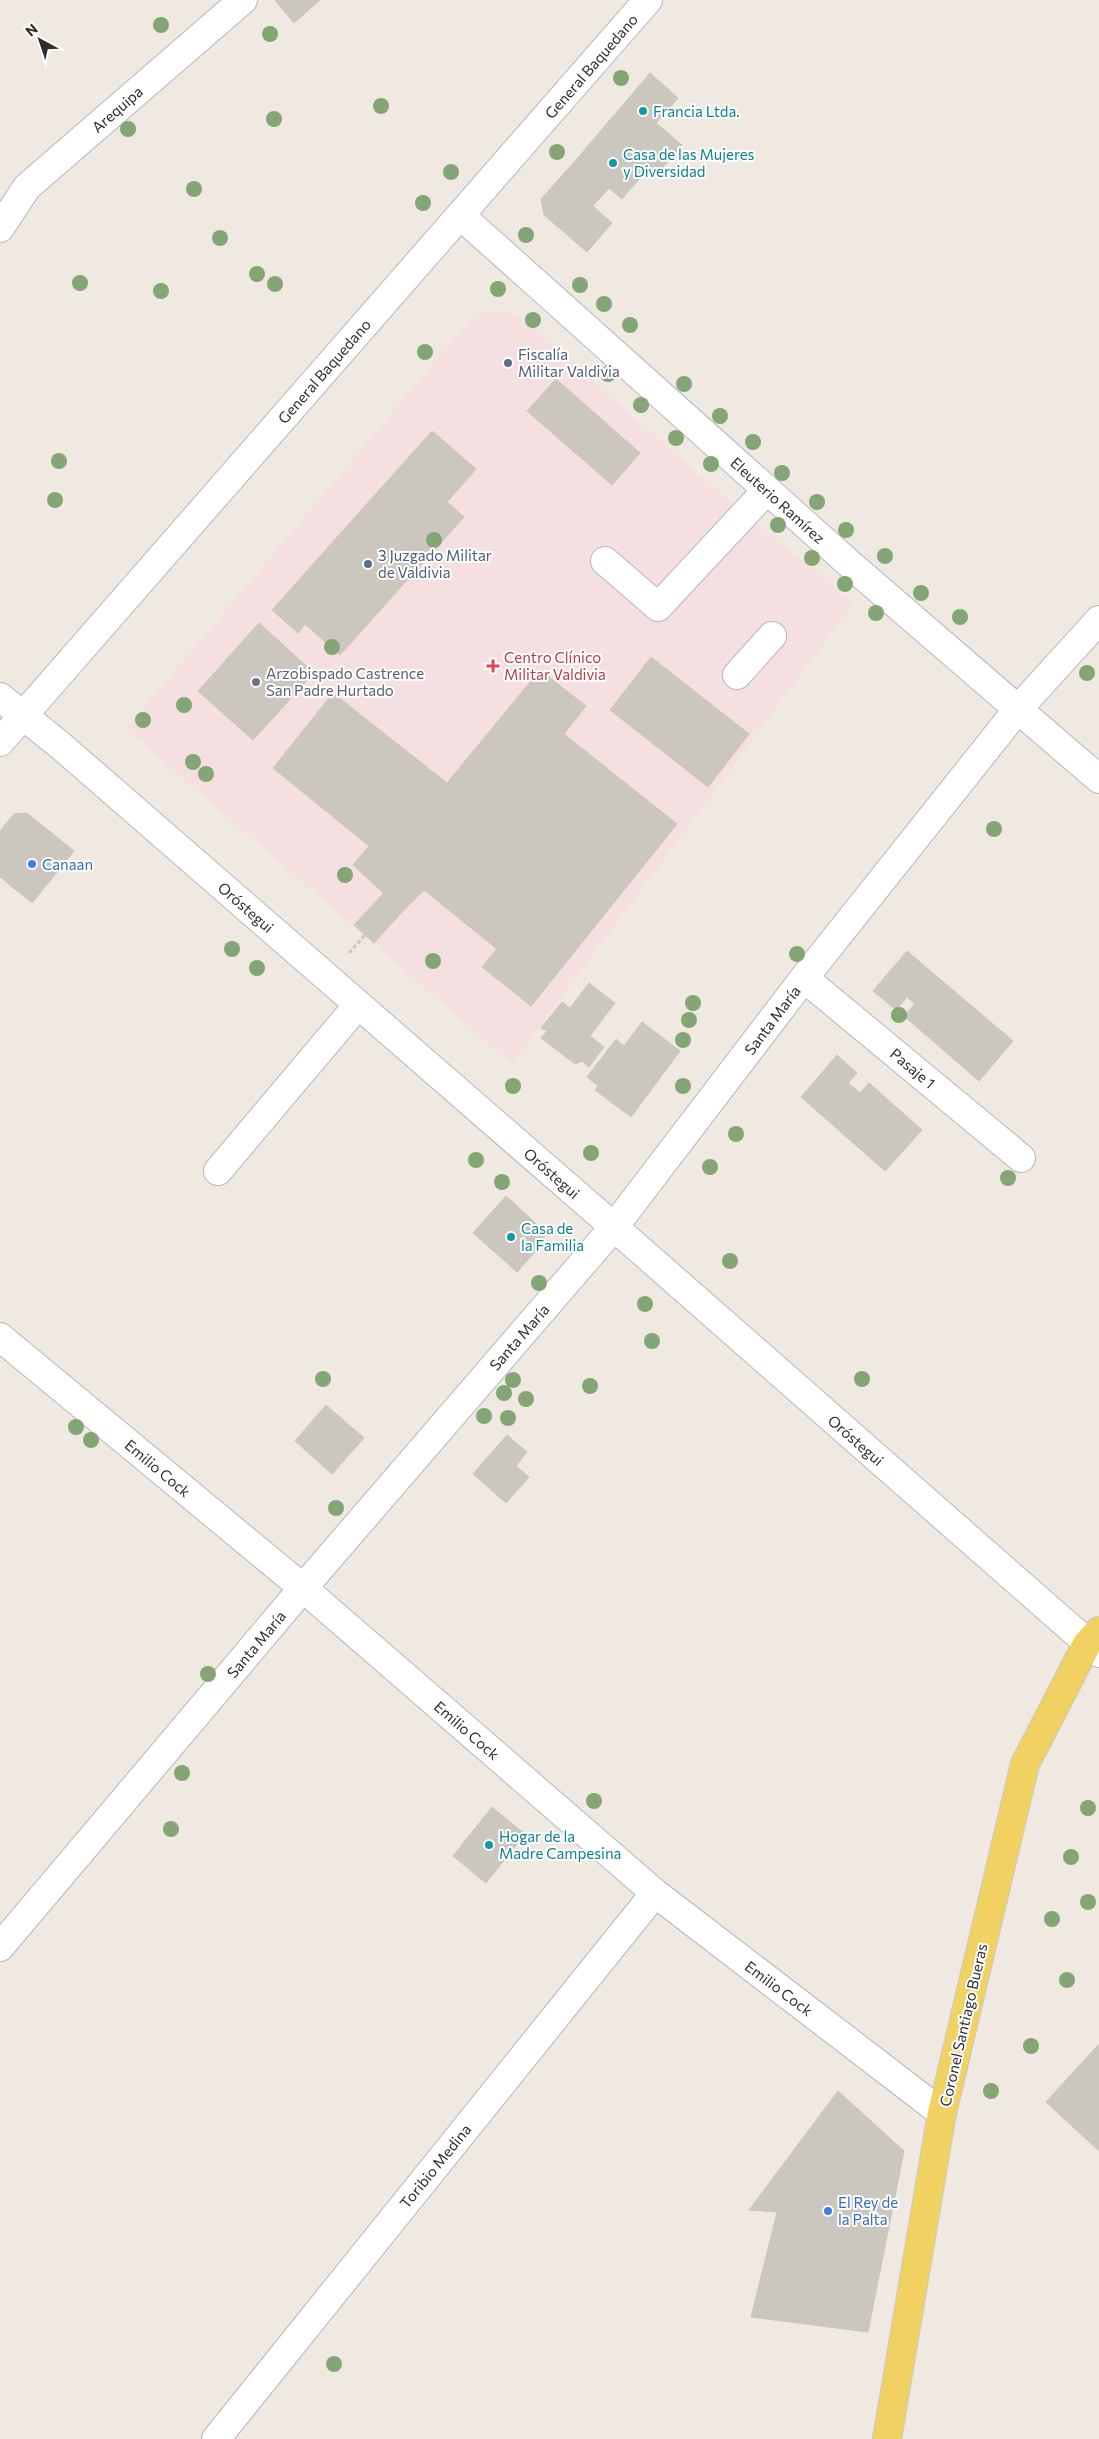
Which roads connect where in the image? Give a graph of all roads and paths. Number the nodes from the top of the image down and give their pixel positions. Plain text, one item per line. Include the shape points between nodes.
1 (243, 0) edge
2 (648, 0) edge
3 (460, 216) junction
4 (0, 228) edge
5 (767, 490) junction
6 (606, 561) dead end
7 (1099, 620) edge
8 (772, 636) dead end
9 (737, 675) dead end
10 (0, 697) edge
11 (1018, 709) junction
12 (23, 716) junction
13 (0, 742) edge
14 (1099, 779) edge
15 (804, 978) junction
16 (358, 1005) junction
17 (1021, 1158) dead end
18 (218, 1171) dead end
19 (614, 1227) junction
20 (0, 1337) edge
21 (303, 1588) junction
22 (1095, 1643) edge
23 (655, 1893) junction
24 (0, 1947) edge
25 (942, 2114) junction
26 (216, 2439) edge
27 (888, 2439) edge

1 - 4 street, Arequipa via 28,187
2 - 3 street, General Baquedano
3 - 5 street, Eleuterio Ramírez
3 - 12 street, General Baquedano
5 - 6 street via 658,607
5 - 11 street, Eleuterio Ramírez
7 - 11 street, Santa María
8 - 9 street
10 - 12 street, Oróstegui
11 - 14 street, Eleuterio Ramírez
11 - 15 street, Santa María
12 - 13 street, General Baquedano
12 - 16 street, Oróstegui
15 - 17 street, Pasaje 1
15 - 19 street, Santa María
16 - 18 street
16 - 19 street, Oróstegui
19 - 21 street, Santa María
19 - 22 street, Oróstegui
20 - 21 street, Emilio Cock
21 - 23 street, Emilio Cock
21 - 24 street, Santa María
22 - 25 main road, Coronel Santiago Bueras via 1025,1764
23 - 25 street, Emilio Cock
23 - 26 street, Toribio Medina
25 - 27 main road, Coronel Santiago Bueras

